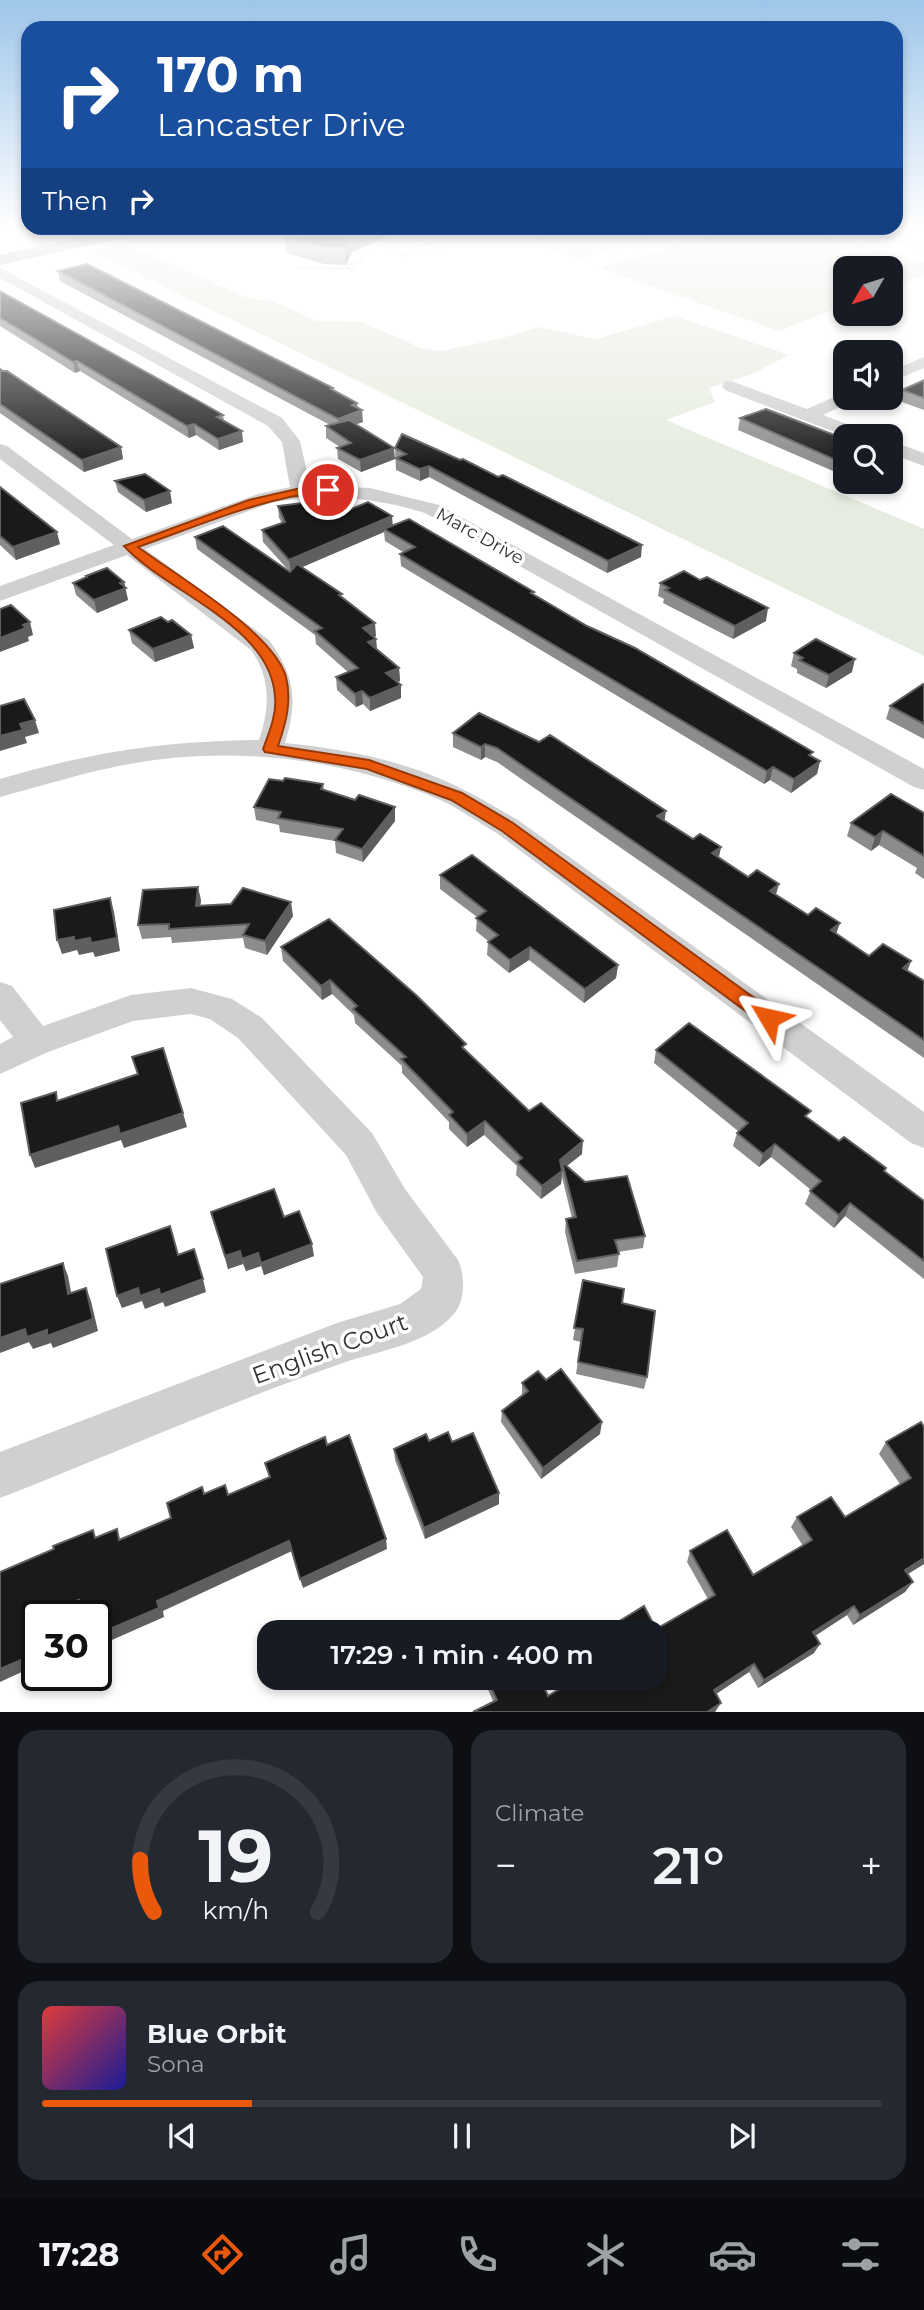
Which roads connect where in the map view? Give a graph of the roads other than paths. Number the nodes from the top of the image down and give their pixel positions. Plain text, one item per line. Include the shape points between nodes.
1 (66, 308) edge
2 (924, 362) edge
3 (903, 372) edge
4 (731, 386) dead end
5 (833, 403) edge
6 (808, 415) junction
7 (833, 425) edge
8 (0, 450) edge
9 (903, 452) edge
10 (924, 460) edge
11 (301, 491) junction
12 (130, 546) junction
13 (0, 594) edge
14 (270, 749) junction
15 (924, 782) edge
16 (0, 788) edge
17 (0, 995) edge
18 (36, 1042) junction
19 (0, 1060) edge
20 (924, 1132) edge
21 (0, 1475) edge

1 - 11 street via 275,422 291,441
2 - 3 street
4 - 6 street
5 - 6 street
6 - 7 street
8 - 12 street
9 - 10 street
11 - 12 street, Marc Drive via 238,506
11 - 15 street, Marc Drive via 375,494 432,509
12 - 13 street, Marc Drive
12 - 14 street via 246,632 267,653 279,676 283,699
14 - 16 street via 183,748 130,754
14 - 20 street via 369,765 429,785 487,813
17 - 18 street
18 - 19 street, English Court
18 - 21 street, English Court via 131,1008 191,1001 220,1008 250,1028 359,1144 391,1201 443,1273 440,1300 411,1321 337,1344

